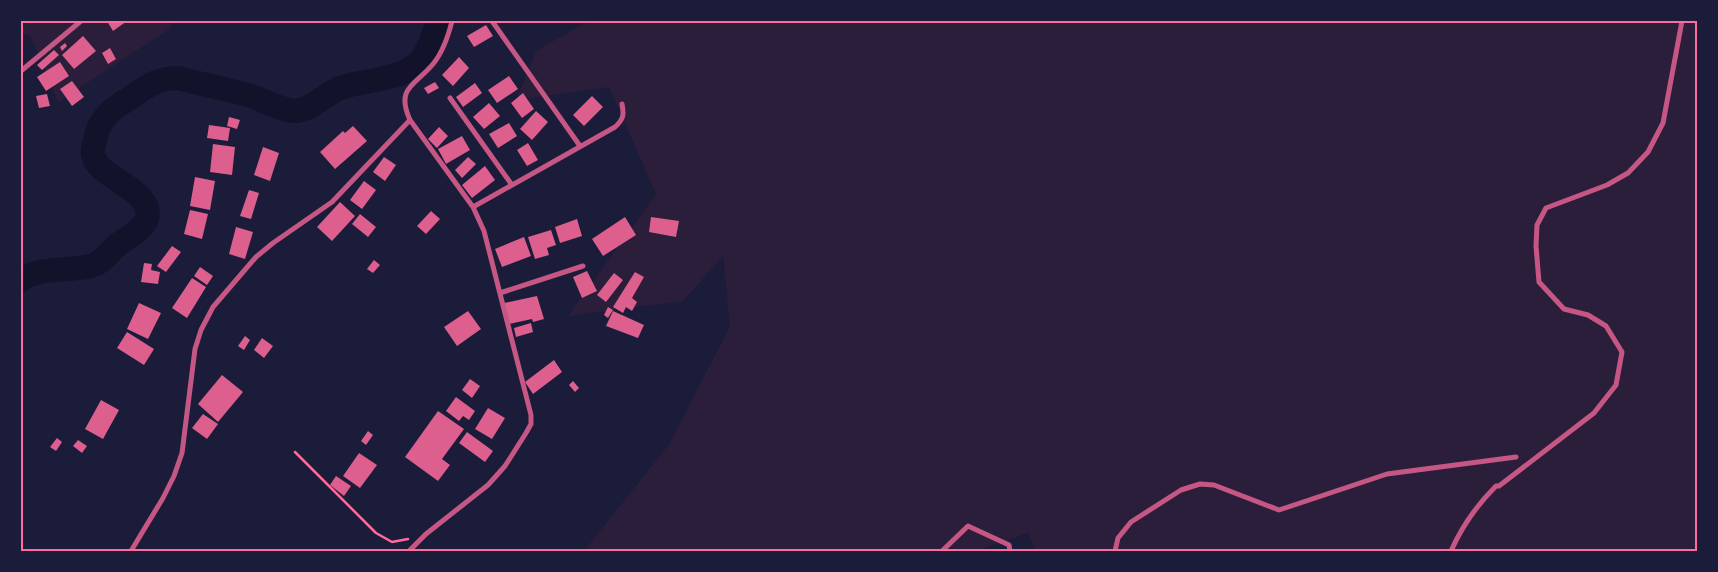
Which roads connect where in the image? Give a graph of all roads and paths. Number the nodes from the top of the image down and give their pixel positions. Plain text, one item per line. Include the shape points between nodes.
1 (81, 21) edge
2 (452, 21) edge
3 (492, 21) edge
4 (1682, 21) edge
5 (21, 71) edge
6 (450, 98) dead end
7 (622, 104) dead end
8 (410, 120) junction
9 (580, 146) junction
10 (512, 185) junction
11 (473, 206) junction
12 (583, 266) dead end
13 (500, 293) junction
14 (295, 452) dead end
15 (1516, 457) dead end
16 (408, 539) dead end
17 (130, 551) edge
18 (409, 551) edge
19 (942, 551) edge
20 (1010, 551) edge
21 (1115, 551) edge
22 (1451, 551) edge

1 - 5 street
2 - 8 street via 441,52 409,87 404,108
3 - 9 street
4 - 22 street via 1663,123 1648,152 1628,173 1607,185 1546,208 1537,225 1539,282 1564,309 1588,315 1606,326 1622,352 1616,385 1594,413 1496,486 1480,502
6 - 10 street
7 - 9 street via 622,121
8 - 11 street
8 - 17 street via 332,202 256,257 213,307 195,349 182,453 170,483
9 - 10 street
10 - 11 street
11 - 13 street via 484,231
12 - 13 street
13 - 18 street via 531,416 530,424 505,466 488,485
14 - 16 path via 376,532 392,542
15 - 21 street via 1387,474 1279,510 1214,485 1200,484 1181,490 1131,522 1118,538
19 - 20 street via 968,526 1008,545

